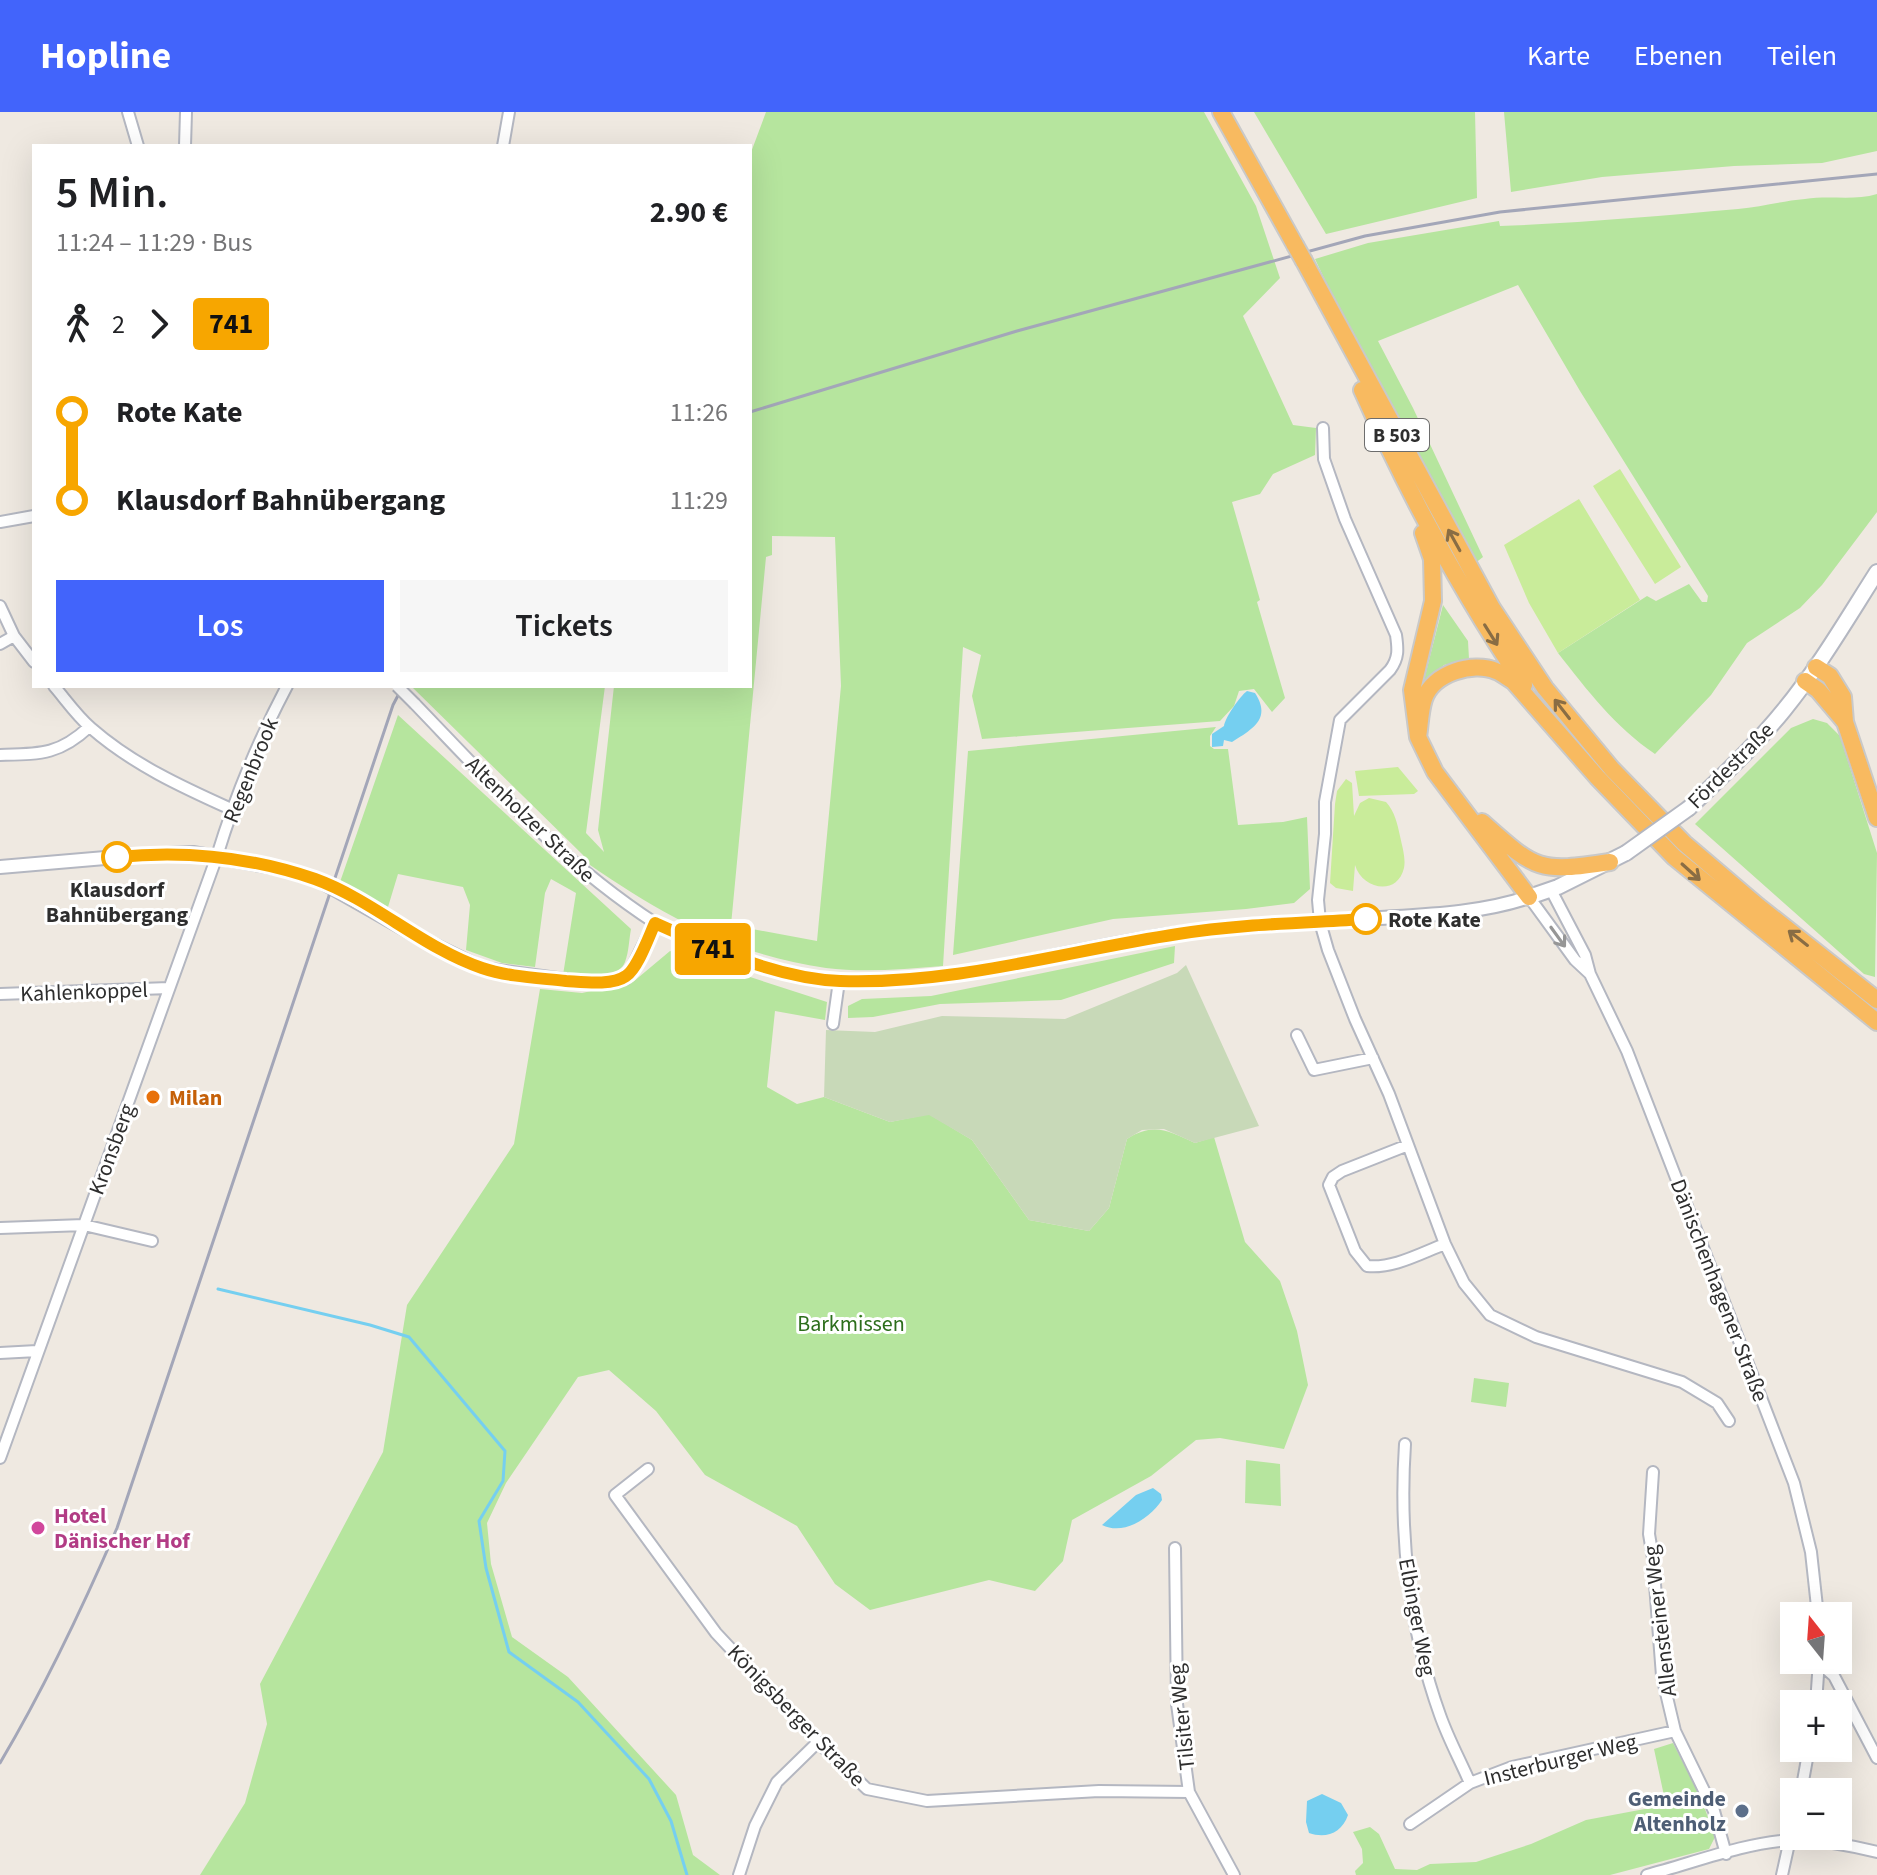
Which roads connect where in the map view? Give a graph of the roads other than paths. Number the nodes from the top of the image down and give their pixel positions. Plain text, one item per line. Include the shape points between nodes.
1 (128, 112) edge
2 (186, 112) edge
3 (509, 112) edge
4 (1221, 112) edge
5 (137, 144) edge
6 (185, 144) edge
7 (503, 144) edge
8 (1304, 261) junction
9 (1323, 428) dead end
10 (1412, 494) junction
11 (32, 516) edge
12 (0, 522) edge
13 (1877, 572) edge
14 (0, 606) edge
15 (14, 636) junction
16 (0, 644) edge
17 (32, 659) edge
18 (1816, 667) junction
19 (1805, 681) junction
20 (56, 688) edge
21 (286, 688) edge
22 (399, 688) edge
23 (1845, 722) junction
24 (89, 727) junction
25 (1418, 737) junction
26 (0, 755) edge
27 (1597, 777) junction
28 (1454, 797) junction
29 (231, 809) junction
30 (1877, 818) edge
31 (217, 856) junction
32 (1525, 860) junction
33 (1610, 862) junction
34 (0, 867) edge
35 (1551, 890) junction
36 (1529, 897) junction
37 (1320, 922) junction
38 (655, 923) junction
39 (1590, 974) junction
40 (839, 981) junction
41 (1855, 981) junction
42 (169, 988) junction
43 (1877, 990) edge
44 (0, 994) edge
45 (1877, 1000) edge
46 (1877, 1022) edge
47 (833, 1024) dead end
48 (1297, 1035) dead end
49 (1373, 1058) junction
50 (1408, 1145) junction
51 (84, 1225) junction
52 (0, 1228) edge
53 (152, 1241) dead end
54 (1445, 1244) junction
55 (37, 1351) junction
56 (0, 1353) edge
57 (1729, 1421) dead end
58 (1405, 1444) dead end
59 (0, 1458) edge
60 (648, 1469) dead end
61 (1653, 1472) dead end
62 (1175, 1548) dead end
63 (1816, 1602) edge
64 (1832, 1674) edge
65 (1675, 1731) junction
66 (818, 1742) junction
67 (1877, 1758) edge
68 (1470, 1783) junction
69 (1189, 1792) junction
70 (1410, 1824) dead end
71 (1780, 1842) edge
72 (1852, 1847) edge
73 (1788, 1850) edge
74 (1877, 1852) edge
75 (1726, 1854) junction
76 (739, 1875) edge
77 (1234, 1875) edge
78 (1647, 1875) edge
79 (1782, 1875) edge

1 - 5 street
2 - 6 street
3 - 7 street
4 - 8 highway, B 503, bridge
8 - 10 highway, B 503
41 -> 8 highway, B 503 via 1684,843 1612,769 1545,688 1492,608
9 - 37 street via 1324,459 1398,650 1390,670 1340,720 1325,802
10 - 25 highway via 1432,559 1433,601 1412,690
10 -> 27 highway, B 503 via 1491,635 1530,694
11 - 12 street
13 - 18 main road, Fördestraße
14 - 15 street
15 - 16 street
15 - 17 street
18 - 19 main road, Fördestraße
18 - 23 highway via 1839,689
19 - 23 highway
19 - 33 main road, Fördestraße, bridge via 1743,756 1689,808
20 - 24 street
21 - 29 street, Regenbrook
22 - 38 street, Altenholzer Straße, bridge via 577,867
23 - 30 highway
24 - 26 street via 56,751
24 - 29 street via 166,780
25 - 27 highway via 1425,696 1436,682 1454,671 1495,670 1513,681
25 - 28 highway
27 -> 46 highway, B 503 via 1699,879
28 - 32 highway
28 - 36 highway
29 - 31 street, Regenbrook
31 - 34 street via 140,855
31 - 38 street via 320,881 483,969 539,978 625,978
31 - 42 street, Kronsberg
32 - 33 highway via 1549,868
32 - 36 highway
33 - 35 main road, Fördestraße
35 - 36 main road, Fördestraße
35 - 39 street, Dänischenhagener Straße
36 - 37 street, Altenholzer Straße via 1437,914
36 -> 39 street, Dänischenhagener Straße
37 - 40 street, Altenholzer Straße via 1180,933 926,978
37 - 49 street
38 - 40 street, Altenholzer Straße via 756,963
39 - 63 street, Dänischenhagener Straße via 1627,1051 1794,1483
40 - 47 street
41 - 43 highway
41 - 45 highway, B 503
42 - 44 street, Kahlenkoppel
42 - 51 street, Kronsberg
48 - 49 street via 1314,1070
49 - 50 street
50 - 54 street
50 - 54 street via 1342,1171 1329,1185 1355,1251 1367,1266 1392,1264
51 - 52 street
51 - 53 street
51 - 55 street, Kronsberg
54 - 57 street via 1464,1283 1490,1315 1536,1337 1682,1382 1717,1403
55 - 56 street
55 - 59 street, Kronsberg
58 - 68 street, Elbinger Weg via 1404,1543 1418,1632 1441,1719
60 - 66 street, Königsberger Straße via 615,1495 716,1633
61 - 65 street, Allensteiner Weg via 1649,1534 1662,1676
62 - 69 street, Tilsiter Weg via 1177,1704
64 - 67 street
65 - 68 street, Insterburger Weg via 1524,1764
65 - 75 street, Allensteiner Weg via 1714,1811
66 - 69 street, Königsberger Straße via 867,1789 927,1801 1099,1791
66 - 76 street via 777,1782
68 - 70 street, Insterburger Weg
69 - 77 street, Tilsiter Weg
71 - 75 street
72 - 74 street
73 - 79 street
75 - 78 street

